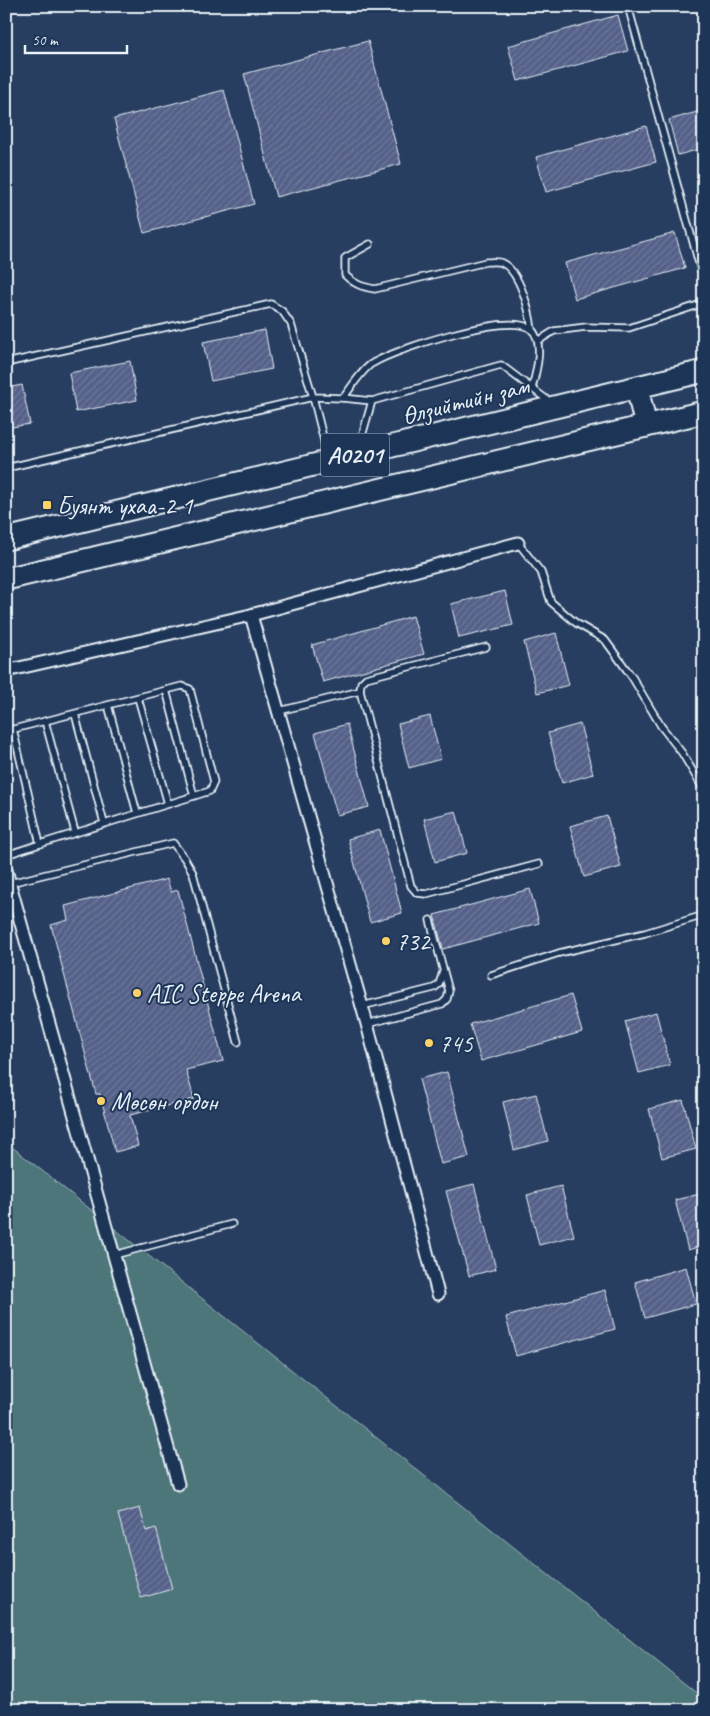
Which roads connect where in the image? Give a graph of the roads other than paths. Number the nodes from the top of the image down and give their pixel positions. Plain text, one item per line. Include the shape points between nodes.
1 (628, 6) edge
2 (370, 244) dead end
3 (704, 282) edge
4 (704, 303) edge
5 (532, 330) junction
6 (538, 341) junction
7 (6, 364) edge
8 (704, 372) edge
9 (532, 388) junction
10 (637, 388) junction
11 (314, 397) junction
12 (343, 398) junction
13 (372, 401) junction
14 (556, 406) junction
15 (704, 412) edge
16 (646, 426) junction
17 (357, 455) junction
18 (329, 462) junction
19 (6, 468) edge
20 (6, 539) edge
21 (518, 543) joint
22 (6, 579) edge
23 (251, 615) junction
24 (486, 647) dead end
25 (6, 671) edge
26 (166, 690) junction
27 (360, 691) junction
28 (138, 698) junction
29 (108, 705) junction
30 (279, 711) junction
31 (75, 714) junction
32 (45, 721) junction
33 (13, 730) junction
34 (6, 731) edge
35 (704, 790) edge
36 (194, 796) junction
37 (168, 804) junction
38 (137, 813) junction
39 (104, 823) junction
40 (75, 832) junction
41 (40, 844) junction
42 (6, 855) edge
43 (539, 864) dead end
44 (8, 878) edge
45 (704, 915) edge
46 (430, 920) dead end
47 (443, 970) junction
48 (490, 975) dead end
49 (362, 1006) junction
50 (367, 1024) junction
51 (238, 1042) dead end
52 (232, 1224) dead end
53 (114, 1255) junction
54 (438, 1294) dead end
55 (178, 1484) dead end

1 - 3 lane
2 - 5 lane via 345,258 345,275 364,288 375,289 486,262 501,262 514,272 530,312
4 - 6 lane via 629,328 586,327 554,331
5 - 6 lane
5 - 12 lane via 521,324 479,327 407,348 371,364
6 - 9 lane
7 - 11 lane via 271,304 282,310 291,324
8 - 10 highway, Өлзийтийн зам / A0201
9 - 13 lane via 501,365
9 - 14 lane
10 - 14 highway, Өлзийтийн зам / A0201
10 - 16 highway
11 - 12 lane
11 - 18 lane
11 - 19 lane
12 - 13 lane
13 - 17 lane
14 - 17 highway, Өлзийтийн зам / A0201
15 - 16 highway, A0201
16 - 22 highway, A0201
17 - 18 highway, Өлзийтийн зам / A0201
18 - 20 highway, Өлзийтийн зам / A0201
21 - 23 street
21 - 35 lane via 541,572 551,602 576,624 605,640
23 - 25 street
23 - 30 street
24 - 27 lane via 366,678
26 - 28 lane
26 - 36 lane
26 - 36 lane via 182,686 190,689 214,782 210,791
27 - 30 lane
27 - 43 lane via 411,886 417,893 426,894
28 - 29 lane
28 - 37 lane
29 - 31 lane
29 - 38 lane
30 - 49 street
31 - 32 lane
31 - 39 lane
32 - 33 lane
32 - 40 lane
33 - 34 lane
33 - 41 lane
36 - 37 lane
37 - 38 lane
38 - 39 lane
39 - 40 lane
40 - 41 lane
41 - 42 lane
44 - 51 lane via 173,844 193,873
44 - 53 street
45 - 48 lane via 559,953
46 - 47 lane
47 - 49 lane via 439,984 434,988
47 - 50 lane via 449,991 448,999 442,1004
49 - 50 street
50 - 54 street
52 - 53 lane
53 - 55 street

